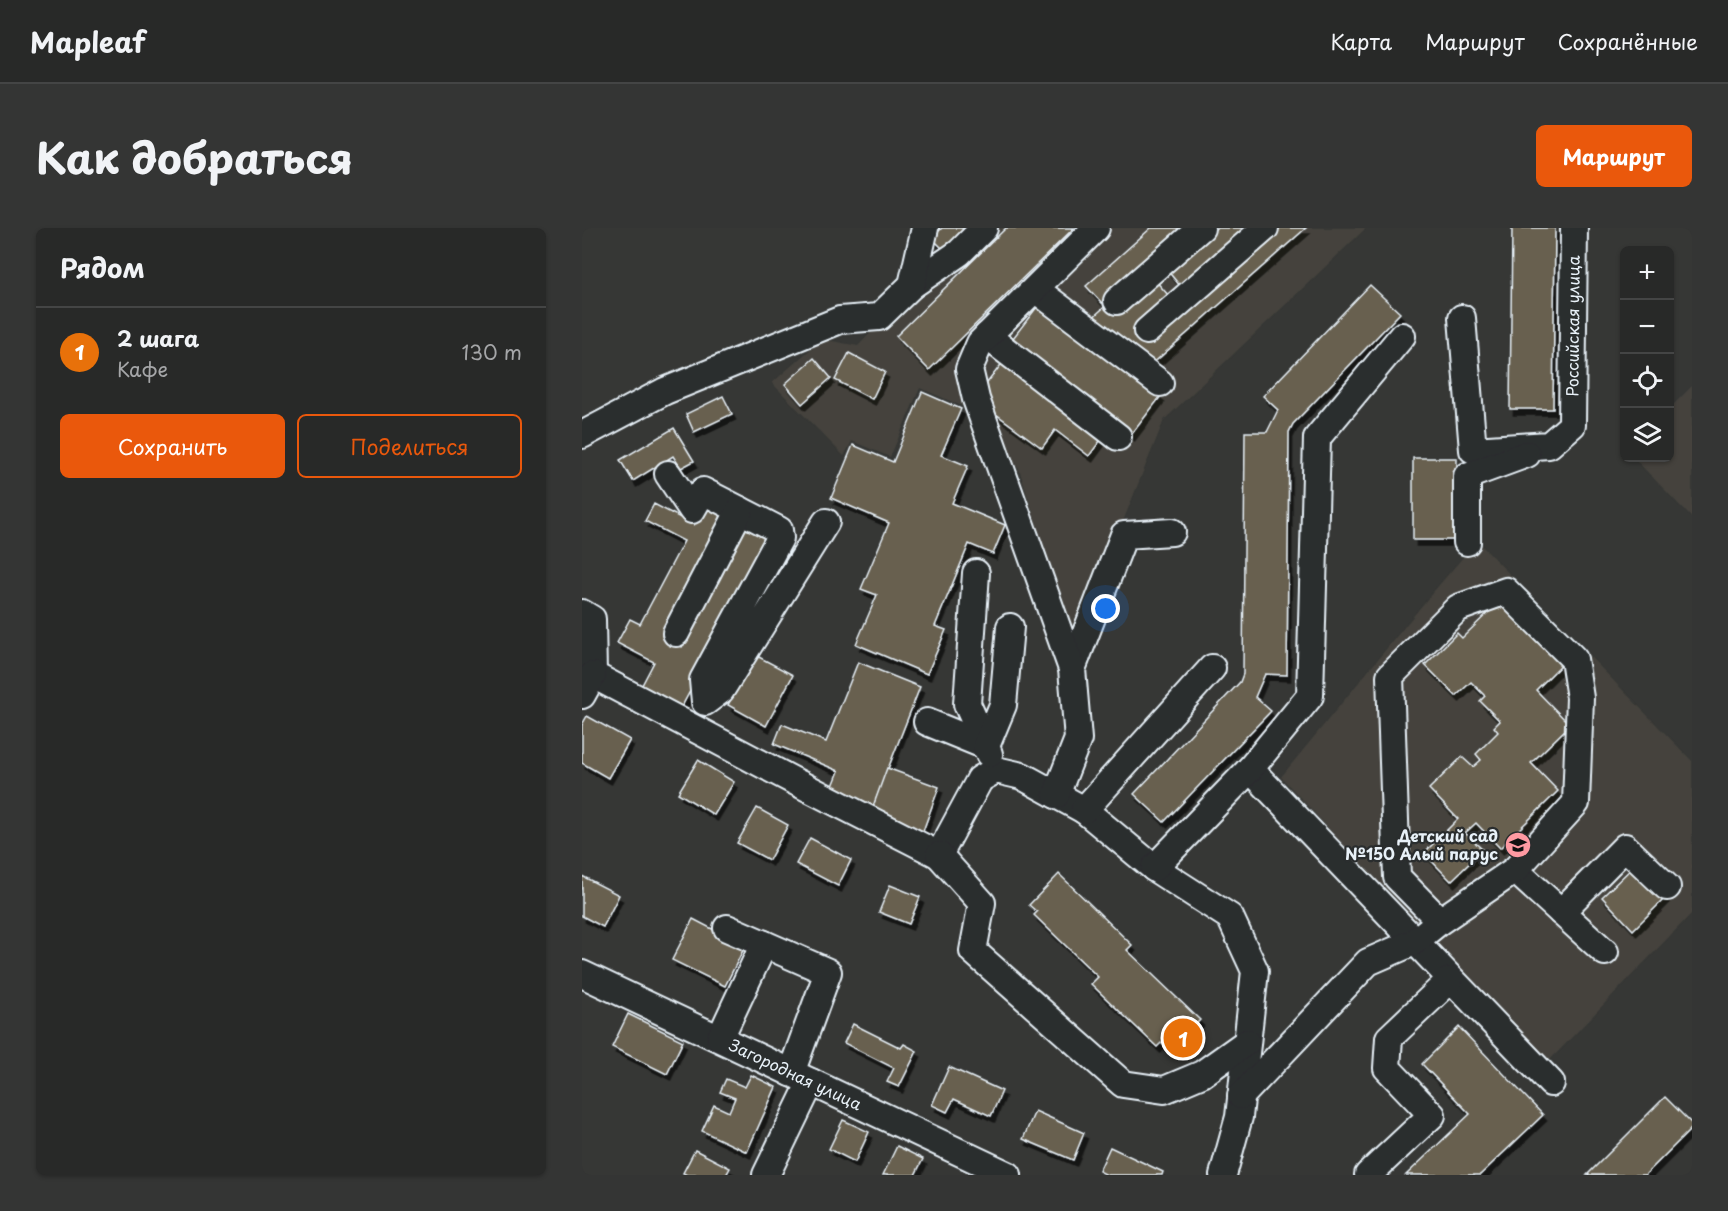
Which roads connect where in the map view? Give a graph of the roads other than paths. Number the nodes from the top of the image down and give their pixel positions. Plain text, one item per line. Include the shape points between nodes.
1 (926, 228) edge
2 (984, 228) edge
3 (1096, 228) edge
4 (1201, 228) edge
5 (1265, 228) edge
6 (1574, 228) edge
7 (912, 285) junction
8 (1035, 289) junction
9 (1118, 301) dead end
10 (1462, 318) dead end
11 (1147, 331) dead end
12 (987, 336) junction
13 (1402, 336) dead end
14 (1160, 383) dead end
15 (582, 435) edge
16 (1118, 437) dead end
17 (1549, 445) junction
18 (669, 474) dead end
19 (741, 510) junction
20 (826, 522) dead end
21 (1172, 532) dead end
22 (1467, 542) dead end
23 (976, 573) dead end
24 (582, 613) edge
25 (1010, 627) dead end
26 (676, 633) dead end
27 (1212, 668) dead end
28 (1072, 669) junction
29 (588, 685) edge
30 (705, 702) junction
31 (927, 722) dead end
32 (691, 727) junction
33 (986, 746) junction
34 (1250, 769) junction
35 (996, 770) junction
36 (1056, 795) junction
37 (1084, 810) junction
38 (939, 855) junction
39 (1154, 868) junction
40 (1515, 870) junction
41 (1667, 887) dead end
42 (1561, 912) junction
43 (1440, 921) junction
44 (727, 928) dead end
45 (1414, 942) junction
46 (764, 944) junction
47 (1605, 952) dead end
48 (582, 974) edge
49 (1450, 981) junction
50 (720, 1038) junction
51 (1247, 1042) junction
52 (801, 1078) junction
53 (1551, 1083) dead end
54 (1241, 1096) junction
55 (766, 1175) edge
56 (1008, 1175) edge
57 (1223, 1175) edge
58 (1368, 1175) edge

1 - 7 street
2 - 7 street via 958,253
3 - 8 street
4 - 9 street
5 - 11 street
6 - 17 street, Российская улица via 1572,425
7 - 15 street via 879,317 840,320 665,391
8 - 12 street
8 - 14 street
10 - 17 street via 1473,450
12 - 16 street
12 - 28 street via 969,369 976,399
13 - 34 street via 1317,438 1310,696
17 - 22 street via 1467,476
18 - 19 street via 692,510 703,491
19 - 26 street
19 - 30 street via 779,530 780,538 703,680
20 - 30 street via 721,690
21 - 28 street via 1124,535
23 - 33 street via 967,704
24 - 29 street via 592,619
25 - 33 street via 1003,705
27 - 37 street
28 - 36 street via 1078,739
29 - 32 street
30 - 32 street
31 - 33 street
32 - 38 street
33 - 35 street
34 - 39 street
34 - 45 street
35 - 36 street via 1022,776
35 - 38 street via 980,779
36 - 37 street
37 - 39 street
38 - 51 street via 982,903 973,951 1124,1084 1164,1090 1202,1074
39 - 51 street via 1230,917 1255,971
40 - 42 street
40 - 43 street
40 - 43 street via 1576,803 1580,698 1574,659 1506,591 1458,608 1390,676 1397,877
41 - 42 street via 1625,847
42 - 47 street
43 - 45 street
44 - 46 street
45 - 49 street
45 - 54 street via 1368,963
46 - 50 street
46 - 52 street via 828,972
48 - 50 street, Загородная улица
49 - 53 street
49 - 58 street via 1389,1038 1387,1068 1432,1115
50 - 52 street, Загородная улица
51 - 54 street
52 - 55 street
52 - 56 street, Загородная улица
54 - 57 street

